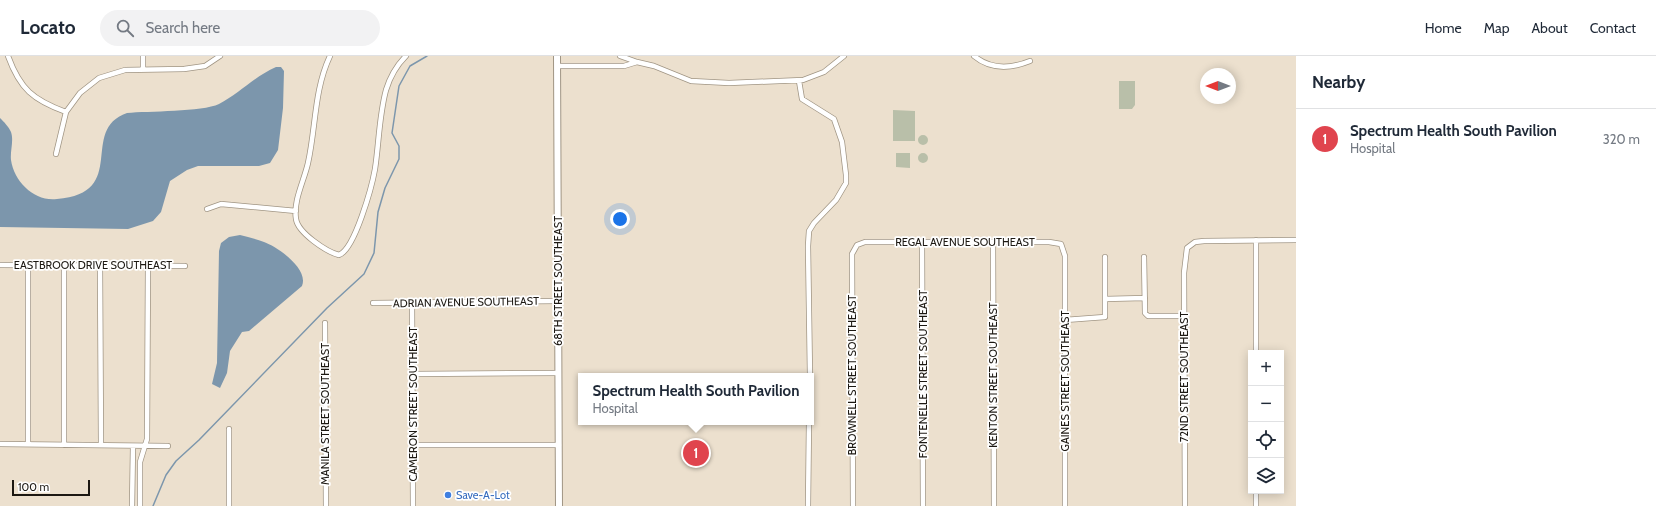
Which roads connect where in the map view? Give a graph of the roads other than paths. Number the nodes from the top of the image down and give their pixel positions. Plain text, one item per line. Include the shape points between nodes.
1 (8, 56) edge
2 (143, 56) edge
3 (220, 56) edge
4 (330, 56) edge
5 (406, 56) edge
6 (557, 56) edge
7 (620, 56) edge
8 (844, 56) edge
9 (974, 56) edge
10 (1030, 61) dead end
11 (637, 62) junction
12 (557, 66) junction
13 (143, 69) junction
14 (799, 81) junction
15 (66, 112) junction
16 (56, 154) dead end
17 (207, 209) dead end
18 (296, 211) junction
19 (1256, 240) junction
20 (1296, 240) edge
21 (922, 243) junction
22 (993, 243) junction
23 (857, 245) joint
24 (1065, 256) joint
25 (1105, 257) dead end
26 (1144, 257) dead end
27 (0, 265) edge
28 (28, 265) junction
29 (64, 265) junction
30 (100, 265) junction
31 (148, 266) junction
32 (185, 266) dead end
33 (1145, 298) junction
34 (1105, 299) junction
35 (558, 301) junction
36 (412, 302) junction
37 (373, 303) dead end
38 (1184, 316) junction
39 (1065, 320) junction
40 (324, 323) dead end
41 (1256, 350) edge
42 (558, 373) junction
43 (810, 373) edge
44 (413, 374) junction
45 (809, 425) edge
46 (229, 430) dead end
47 (0, 444) edge
48 (28, 444) junction
49 (64, 445) junction
50 (101, 445) junction
51 (413, 445) junction
52 (559, 445) junction
53 (133, 446) junction
54 (145, 446) junction
55 (168, 446) dead end
56 (1256, 494) edge
57 (132, 506) edge
58 (140, 506) edge
59 (229, 506) edge
60 (326, 506) edge
61 (413, 506) edge
62 (559, 506) edge
63 (808, 506) edge
64 (853, 506) edge
65 (923, 506) edge
66 (994, 506) edge
67 (1065, 506) edge
68 (1185, 506) edge
69 (1256, 506) edge

1 - 15 street via 15,75 28,93 47,105
2 - 13 street
3 - 13 street via 205,66
4 - 18 street via 318,88 312,140
5 - 18 street via 397,65 386,89 375,170 355,237 347,250 339,255 324,249 297,223
6 - 12 main road, 68TH STREET SOUTHEAST
7 - 11 street
8 - 14 street via 824,72
9 - 10 street via 989,65 999,67 1010,67
11 - 12 street via 624,66
11 - 14 street via 696,82
12 - 35 main road, 68TH STREET SOUTHEAST
13 - 15 street via 125,70 99,78 80,93
14 - 43 street via 802,99 834,120 842,142 846,175 846,183 836,200 809,231
15 - 16 street
17 - 18 street via 221,204
19 - 20 street
19 - 38 street, 72ND STREET SOUTHEAST via 1195,242 1187,248 1184,267
19 - 41 street
21 - 22 street, REGAL AVENUE SOUTHEAST
21 - 23 street, REGAL AVENUE SOUTHEAST via 865,242
21 - 65 street, FONTENELLE STREET SOUTHEAST
22 - 24 street, REGAL AVENUE SOUTHEAST via 1056,242 1061,244
22 - 66 street, KENTON STREET SOUTHEAST
23 - 64 street, BROWNELL STREET SOUTHEAST via 852,254
24 - 39 street, GAINES STREET SOUTHEAST
25 - 34 street
26 - 33 street
27 - 28 street, EASTBROOK DRIVE SOUTHEAST
28 - 29 street, EASTBROOK DRIVE SOUTHEAST
28 - 48 street
29 - 30 street, EASTBROOK DRIVE SOUTHEAST
29 - 49 street
30 - 31 street, EASTBROOK DRIVE SOUTHEAST
30 - 50 street
31 - 32 street, EASTBROOK DRIVE SOUTHEAST
31 - 54 street
33 - 34 street
33 - 38 street via 1145,313 1148,316
34 - 39 street via 1105,317
35 - 36 street, ADRIAN AVENUE SOUTHEAST
35 - 42 main road, 68TH STREET SOUTHEAST
36 - 37 street, ADRIAN AVENUE SOUTHEAST
36 - 44 street, CAMERON STREET SOUTHEAST
38 - 68 street, 72ND STREET SOUTHEAST
39 - 67 street, GAINES STREET SOUTHEAST
40 - 60 street, MANILA STREET SOUTHEAST
42 - 44 street
42 - 52 main road, 68TH STREET SOUTHEAST
44 - 51 street, CAMERON STREET SOUTHEAST
45 - 63 street
46 - 59 street
47 - 48 street
48 - 49 street
49 - 50 street
50 - 53 street
51 - 52 street
51 - 61 street, CAMERON STREET SOUTHEAST
52 - 62 main road, 68TH STREET SOUTHEAST
53 - 54 street
53 - 57 street
54 - 55 street
54 - 58 street via 140,462
56 - 69 street

